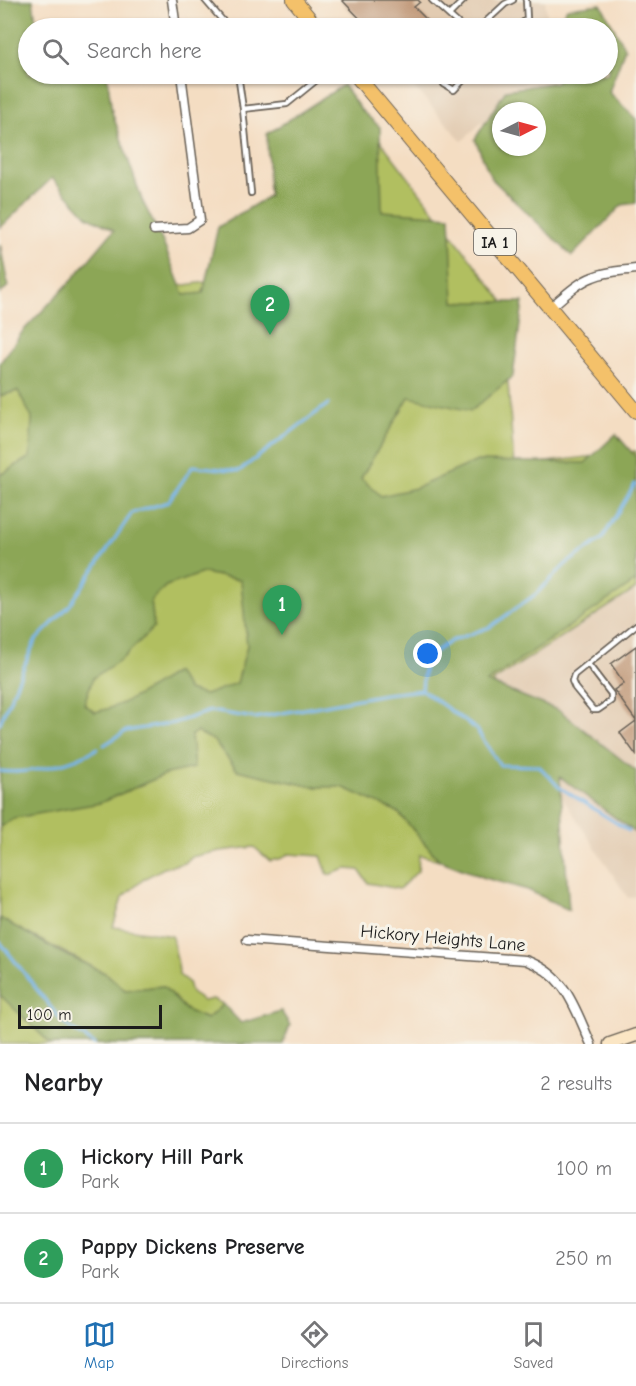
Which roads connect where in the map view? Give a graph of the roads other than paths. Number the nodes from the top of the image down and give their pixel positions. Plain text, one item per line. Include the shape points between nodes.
1 (172, 0) edge
2 (205, 0) edge
3 (294, 0) edge
4 (432, 0) edge
5 (464, 0) edge
6 (513, 0) edge
7 (526, 0) edge
8 (449, 15) junction
9 (175, 18) edge
10 (220, 18) edge
11 (309, 18) edge
12 (452, 18) edge
13 (490, 18) edge
14 (527, 18) edge
15 (183, 84) edge
16 (239, 84) edge
17 (312, 84) edge
18 (363, 84) edge
19 (444, 84) edge
20 (459, 84) edge
21 (243, 109) junction
22 (251, 194) dead end
23 (154, 230) dead end
24 (636, 269) edge
25 (549, 308) junction
26 (636, 411) edge
27 (636, 625) edge
28 (588, 664) junction
29 (246, 940) dead end
30 (636, 1035) edge
31 (591, 1044) edge
32 (610, 1044) edge

1 - 9 street
2 - 10 lane
3 - 11 main road
4 - 8 lane
5 - 8 lane
6 - 13 lane
7 - 14 lane
8 - 12 lane
15 - 23 street via 200,220 188,228
16 - 21 lane
17 - 21 lane via 287,104
18 - 25 main road, IA 1
19 - 20 lane via 453,90
21 - 22 lane
24 - 25 street via 593,277
25 - 26 main road, IA 1
27 - 28 lane
28 - 28 lane via 572,681 593,710 598,710 610,701 611,694
29 - 31 street, Hickory Heights Lane via 525,960 558,979
30 - 32 main road

